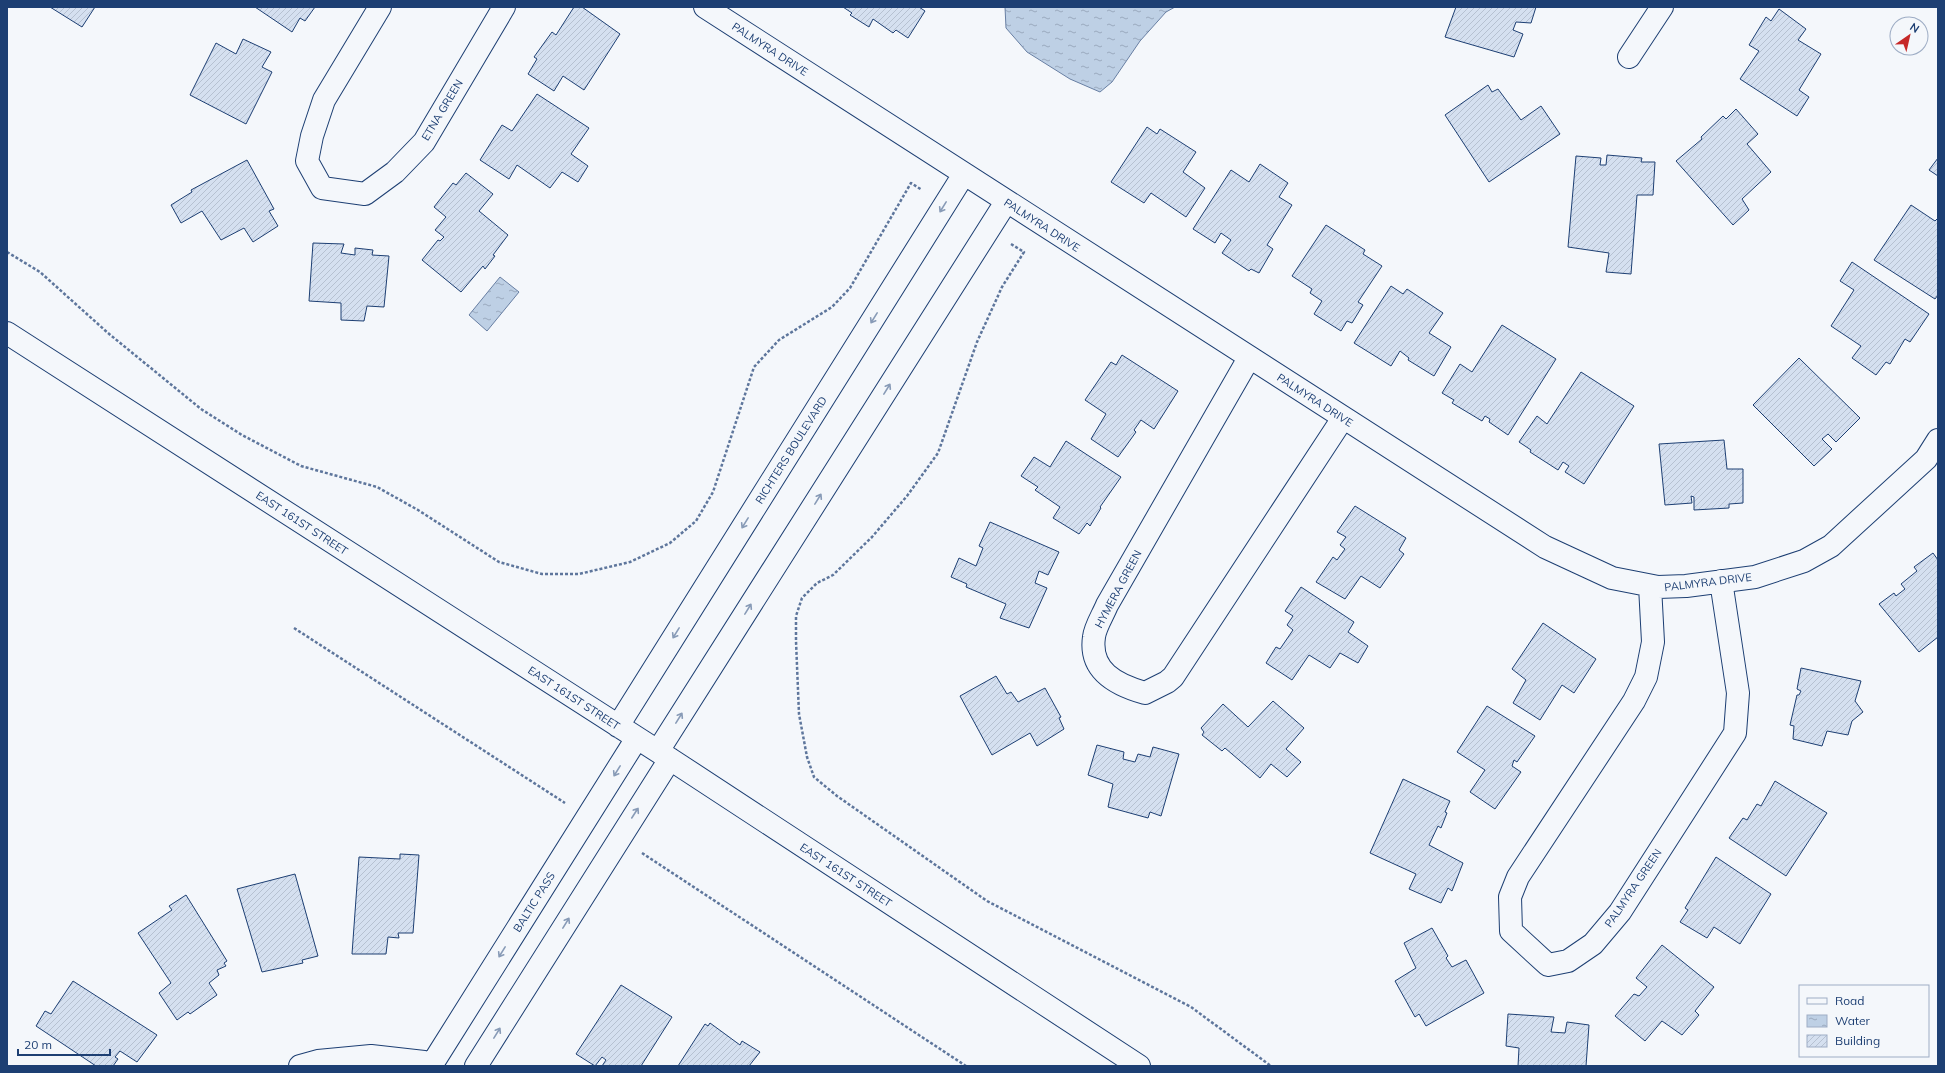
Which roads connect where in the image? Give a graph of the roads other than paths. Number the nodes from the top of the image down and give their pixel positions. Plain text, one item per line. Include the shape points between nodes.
1 (380, 7) edge
2 (504, 7) edge
3 (705, 7) edge
4 (1662, 7) edge
5 (1629, 57) dead end
6 (964, 174) junction
7 (1006, 202) junction
8 (7, 333) edge
9 (1249, 358) junction
10 (1343, 418) junction
11 (1938, 440) edge
12 (1721, 581) junction
13 (1650, 586) junction
14 (618, 726) junction
15 (637, 738) junction
16 (664, 755) junction
17 (300, 1066) edge
18 (432, 1066) edge
19 (476, 1066) edge
20 (1139, 1066) edge

1 - 2 street, ETNA GREEN via 324,100 312,136 307,161 322,188 365,194 395,172 424,142
3 - 6 street, PALMYRA DRIVE
4 - 5 street
6 - 7 street, PALMYRA DRIVE
6 -> 14 street, RICHTERS BOULEVARD
7 - 9 street, PALMYRA DRIVE
16 -> 7 street
8 - 14 street, EAST 161ST STREET
9 - 10 street, PALMYRA DRIVE
9 - 10 street, HYMERA GREEN via 1107,605 1094,636 1094,658 1101,670 1125,688 1145,693 1173,677
10 - 13 street, PALMYRA DRIVE via 1544,547 1612,578
11 - 12 street, PALMYRA DRIVE via 1926,459 1831,546 1804,561 1755,577
12 - 13 street, PALMYRA DRIVE via 1686,586
12 - 13 street, PALMYRA GREEN via 1738,693 1735,733 1620,912 1593,944 1568,961 1548,965 1511,931 1510,897 1518,877 1634,701 1646,677 1653,642
14 - 15 street, EAST 161ST STREET
15 - 16 street, EAST 161ST STREET
15 -> 18 street, BALTIC PASS
19 -> 16 street
16 - 20 street, EAST 161ST STREET
17 - 18 street via 318,1061 371,1056 424,1062

